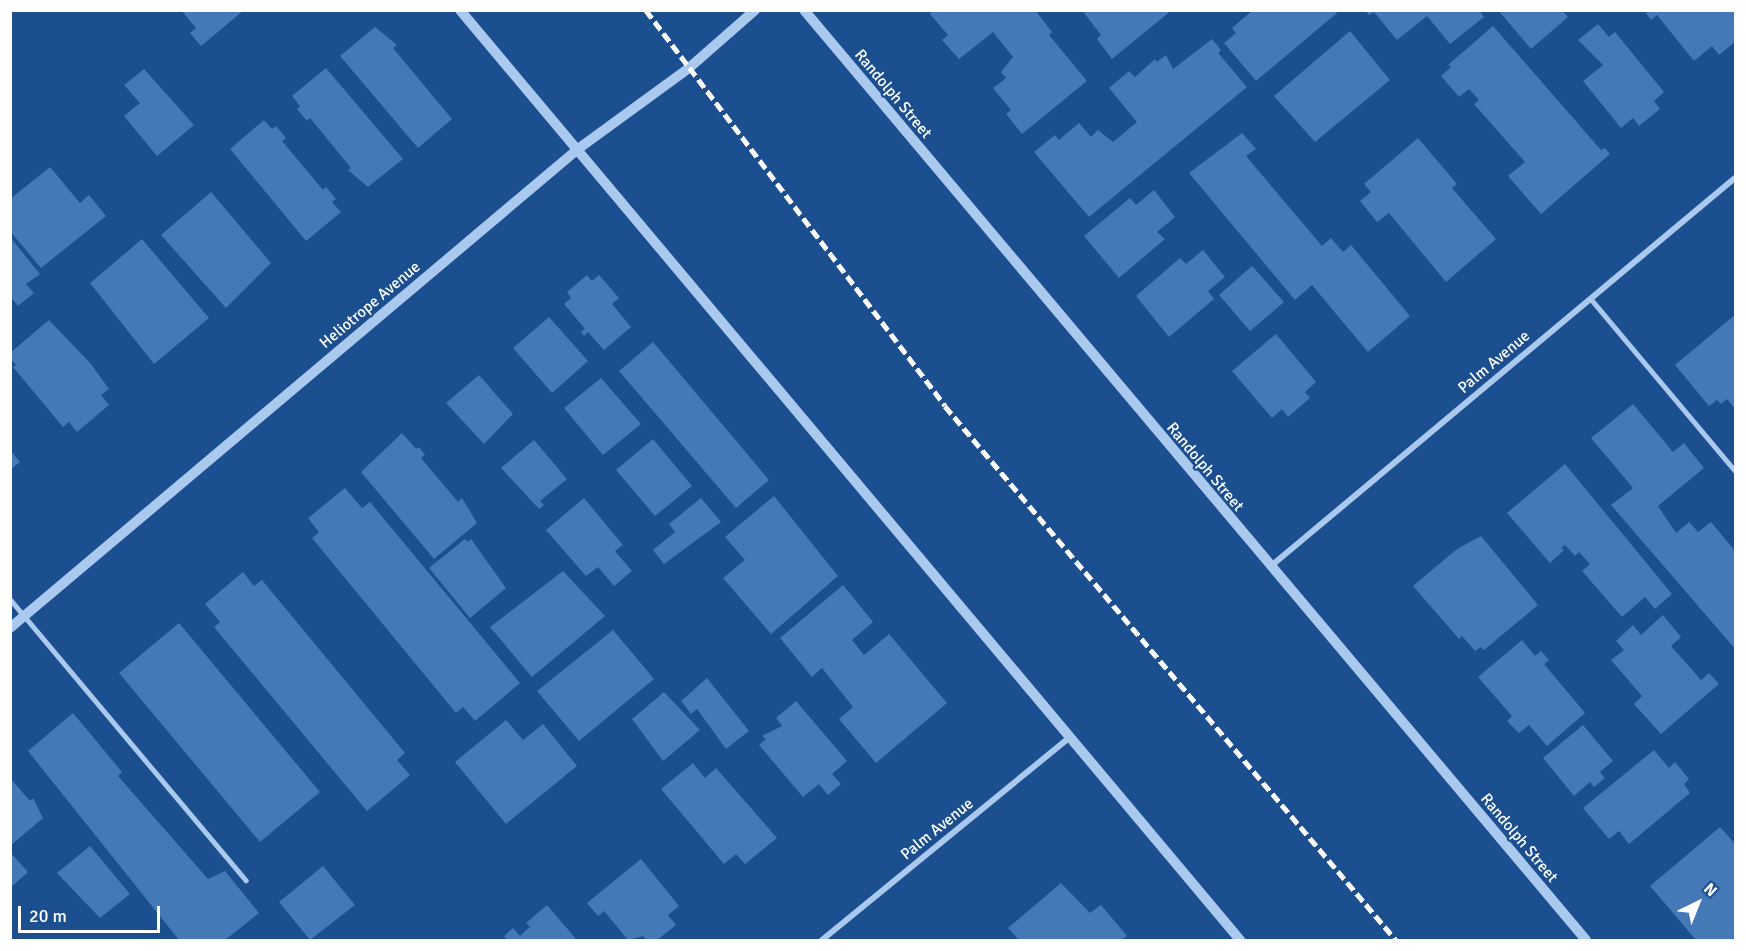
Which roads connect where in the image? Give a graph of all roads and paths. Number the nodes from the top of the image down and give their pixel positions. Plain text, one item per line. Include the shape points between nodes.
1 (460, 10) edge
2 (755, 10) edge
3 (804, 10) edge
4 (578, 149) junction
5 (1736, 177) edge
6 (1590, 299) junction
7 (1736, 472) edge
8 (1269, 568) junction
9 (10, 599) edge
10 (24, 616) junction
11 (10, 628) edge
12 (1068, 739) junction
13 (246, 880) dead end
14 (822, 940) edge
15 (1240, 940) edge
16 (1586, 940) edge

1 - 4 street
2 - 4 street, Heliotrope Avenue via 689,68
3 - 8 street, Randolph Street
4 - 10 street, Heliotrope Avenue
4 - 12 street
5 - 6 street, Palm Avenue
6 - 7 lane
6 - 8 street, Palm Avenue
8 - 16 street, Randolph Street
9 - 10 lane
10 - 11 street, Heliotrope Avenue
10 - 13 lane
12 - 14 street, Palm Avenue
12 - 15 street

